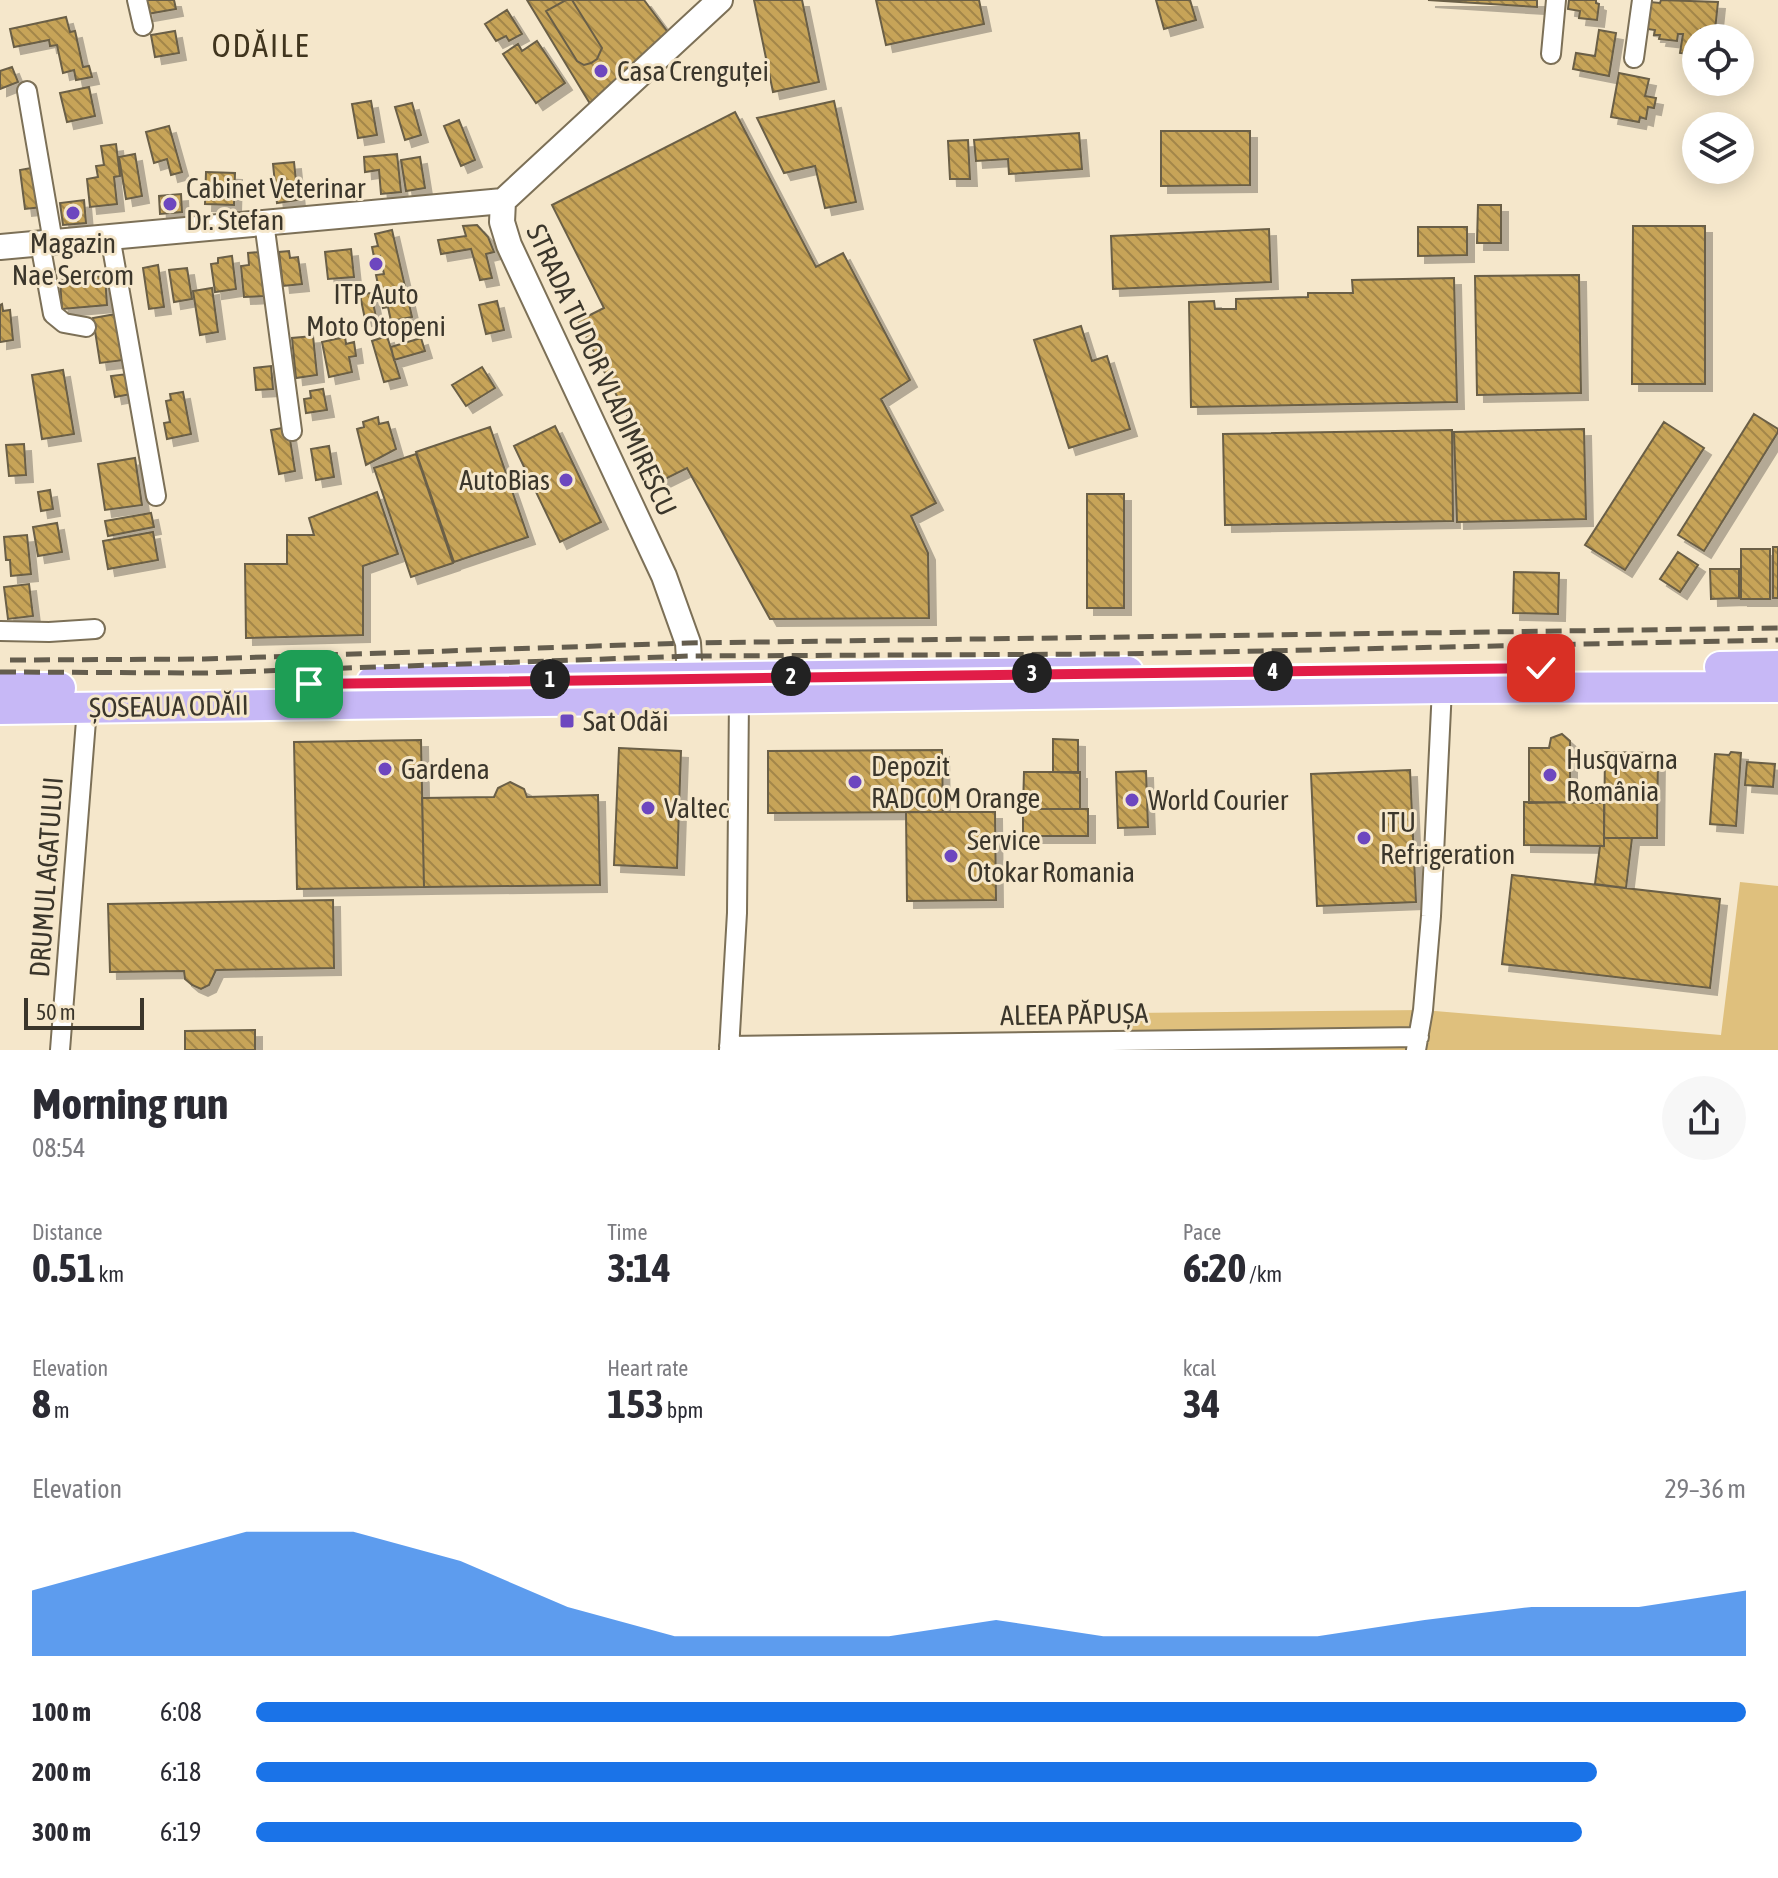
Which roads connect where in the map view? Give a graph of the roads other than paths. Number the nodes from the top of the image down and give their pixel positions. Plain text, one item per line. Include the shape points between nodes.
1 (137, 0) edge
2 (720, 0) edge
3 (1556, 0) edge
4 (1642, 0) edge
5 (143, 26) dead end
6 (1551, 54) dead end
7 (1634, 58) dead end
8 (27, 91) dead end
9 (503, 201) junction
10 (264, 222) junction
11 (110, 236) junction
12 (47, 242) junction
13 (0, 247) edge
14 (86, 327) dead end
15 (292, 431) dead end
16 (156, 496) dead end
17 (95, 629) dead end
18 (0, 631) edge
19 (1778, 666) edge
20 (690, 677) junction
21 (1778, 687) edge
22 (0, 688) edge
23 (1442, 688) junction
24 (739, 698) junction
25 (87, 708) junction
26 (0, 709) edge
27 (1418, 1044) edge
28 (729, 1048) edge
29 (60, 1050) edge

1 - 5 street
2 - 9 street
3 - 6 street
4 - 7 street
8 - 12 street
9 - 10 street, STRADA TUDOR VLADIMIRESCU
9 - 20 street, STRADA TUDOR VLADIMIRESCU via 509,245 664,576 688,643
10 - 11 street, STRADA TUDOR VLADIMIRESCU
10 - 15 street
11 - 12 street, STRADA TUDOR VLADIMIRESCU
11 - 16 street
12 - 13 street, STRADA TUDOR VLADIMIRESCU
12 - 14 street via 49,307 64,323
17 - 18 street
19 - 20 main road, ȘOSEAUA ODĂII
20 - 22 main road, ȘOSEAUA ODĂII
21 - 23 main road, ȘOSEAUA ODĂII
23 - 24 main road, ȘOSEAUA ODĂII
23 - 27 street via 1431,916
24 - 25 main road, ȘOSEAUA ODĂII
24 - 28 street via 737,913
25 - 26 main road, ȘOSEAUA ODĂII
25 - 29 street, DRUMUL AGATULUI
27 - 28 street, ALEEA PĂPUȘA

